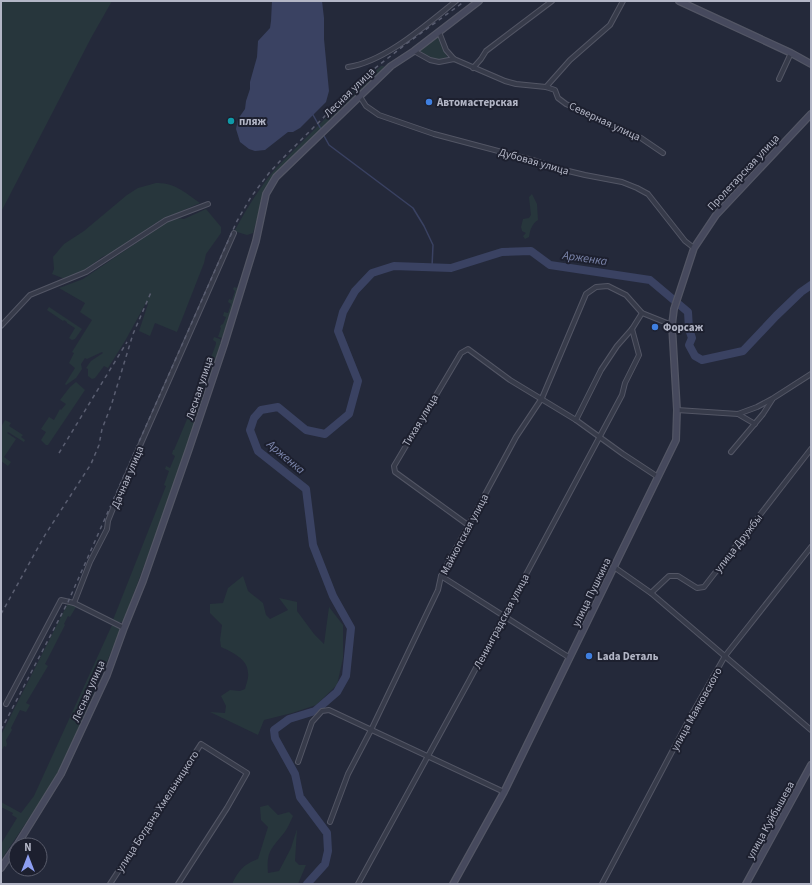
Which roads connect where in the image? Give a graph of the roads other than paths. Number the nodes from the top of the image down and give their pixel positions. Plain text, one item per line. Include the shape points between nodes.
1 (456, 1) edge
2 (479, 1) edge
3 (552, 1) edge
4 (623, 1) edge
5 (679, 1) edge
6 (439, 32) junction
7 (414, 51) junction
8 (791, 53) junction
9 (454, 59) junction
10 (811, 64) edge
11 (348, 67) dead end
12 (473, 68) junction
13 (779, 79) dead end
14 (546, 87) junction
15 (359, 95) junction
16 (811, 114) edge
17 (664, 153) dead end
18 (208, 204) dead end
19 (234, 233) dead end
20 (694, 248) junction
21 (679, 292) joint
22 (642, 313) junction
23 (672, 325) junction
24 (1, 326) edge
25 (632, 329) junction
26 (811, 374) edge
27 (542, 398) junction
28 (772, 399) junction
29 (677, 410) junction
30 (738, 414) junction
31 (576, 420) junction
32 (755, 424) junction
33 (599, 438) junction
34 (811, 449) edge
35 (731, 452) dead end
36 (658, 477) junction
37 (468, 525) junction
38 (811, 547) edge
39 (614, 567) junction
40 (441, 576) junction
41 (651, 593) junction
42 (74, 603) junction
43 (504, 615) junction
44 (124, 628) junction
45 (725, 656) junction
46 (570, 658) junction
47 (6, 704) dead end
48 (371, 730) junction
49 (811, 730) edge
50 (428, 756) junction
51 (298, 762) dead end
52 (811, 765) edge
53 (504, 792) junction
54 (330, 822) dead end
55 (21, 837) edge
56 (8, 857) edge
57 (1, 868) edge
58 (110, 884) edge
59 (178, 884) edge
60 (358, 884) edge
61 (453, 884) edge
62 (602, 884) edge
63 (746, 884) edge

1 - 11 street via 380,56 361,65
2 - 6 street, Лесная улица
3 - 12 street via 486,51
4 - 14 street via 610,25 570,60
5 - 8 street
6 - 7 street, Лесная улица
6 - 9 street via 446,50
7 - 9 street via 434,61
7 - 15 street, Лесная улица via 391,66
8 - 10 street
8 - 13 street
9 - 12 street
12 - 14 street via 516,84
14 - 17 street, Северная улица via 555,90 558,98 566,104 642,138
15 - 20 street, Дубовая улица via 366,106 379,114 434,134 585,175 622,182 636,188 648,194 685,242
15 - 44 street, Лесная улица via 276,177 266,194 256,241 224,346 143,582
16 - 20 street, Пролетарская улица via 716,215
18 - 24 street via 166,220 86,272 30,295
19 - 42 street, Дачная улица via 120,491 107,529 90,562
20 - 21 street, Пролетарская улица
21 - 23 street, улица Пушкина
22 - 23 street
22 - 25 street
22 - 27 street, Майкопская улица via 626,295 608,286 596,287 586,294
23 - 29 street, улица Пушкина
25 - 31 street via 601,370
25 - 33 street, Ленинградская улица via 639,355 625,382 622,395
26 - 28 street
27 - 31 street
27 - 37 street, Майкопская улица via 516,437
27 - 37 street, Тихая улица via 510,380 468,349 461,353 447,375 394,466 395,472
28 - 30 street
28 - 32 street
29 - 30 street
29 - 36 street, улица Пушкина via 676,440
30 - 32 street
31 - 33 street
32 - 35 street
33 - 36 street
33 - 43 street, Ленинградская улица
34 - 41 street, улица Дружбы via 704,587 697,588 678,576 669,576
36 - 39 street, улица Пушкина
37 - 40 street, Майкопская улица
38 - 45 street, улица Маяковского
39 - 41 street
39 - 46 street, улица Пушкина
40 - 43 street
40 - 48 street, Майкопская улица via 438,590
41 - 45 street
42 - 44 street
42 - 47 street via 61,600
43 - 46 street
43 - 50 street, Ленинградская улица
44 - 55 street, Лесная улица via 107,675 61,774
45 - 49 street
45 - 62 street, улица Маяковского
46 - 53 street, улица Пушкина
48 - 50 street
48 - 51 street via 329,710 322,711 312,722
48 - 54 street, Майкопская улица via 348,774
50 - 53 street
50 - 60 street, Ленинградская улица
52 - 63 street, улица Куйбышева
53 - 61 street, улица Пушкина
56 - 57 street, Лесная улица
58 - 59 street, улица Богдана Хмельницкого via 201,744 247,773

